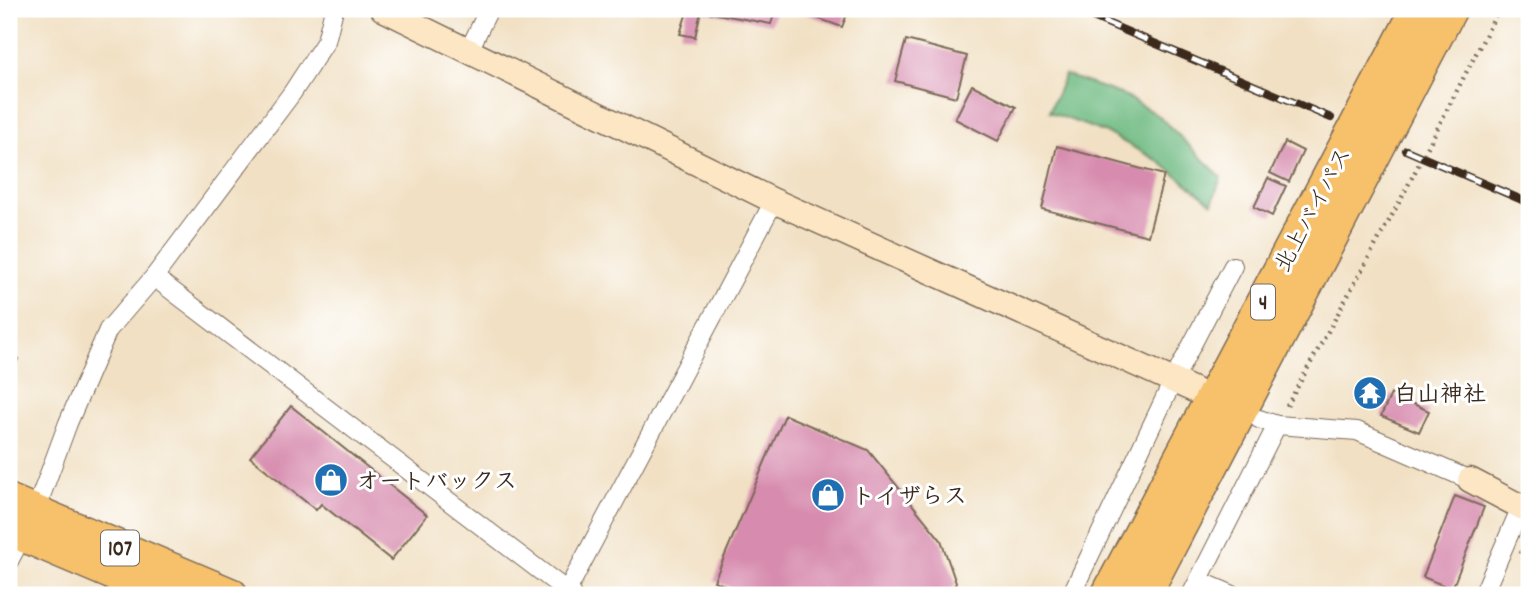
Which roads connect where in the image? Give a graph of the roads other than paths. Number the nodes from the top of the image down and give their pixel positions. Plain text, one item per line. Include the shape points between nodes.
1 (334, 9) edge
2 (383, 9) edge
3 (489, 9) edge
4 (1418, 9) edge
5 (1450, 9) edge
6 (468, 52) junction
7 (774, 201) junction
8 (1233, 266) dead end
9 (154, 277) junction
10 (1183, 386) junction
11 (1259, 419) dead end
12 (1277, 425) junction
13 (1470, 480) joint
14 (1525, 509) edge
15 (17, 527) edge
16 (1196, 588) edge
17 (569, 593) edge
18 (164, 595) edge
19 (231, 595) edge
20 (1071, 595) edge
21 (1108, 595) edge
22 (1144, 595) edge
23 (1233, 595) edge
24 (1483, 595) edge

1 - 9 street via 326,41 292,93
2 - 6 street
3 - 6 street
4 - 21 highway, 北上バイパス / 4
5 - 22 highway, 北上バイパス / 4
6 - 7 street
7 - 10 street
7 - 17 street
8 - 10 street
9 - 15 street via 108,330
9 - 17 street
10 - 20 street
11 - 12 street
12 - 13 street via 1357,431
12 - 16 street
13 - 14 street
14 - 24 street
15 - 18 highway, 107
15 - 19 highway, 107
16 - 23 street

